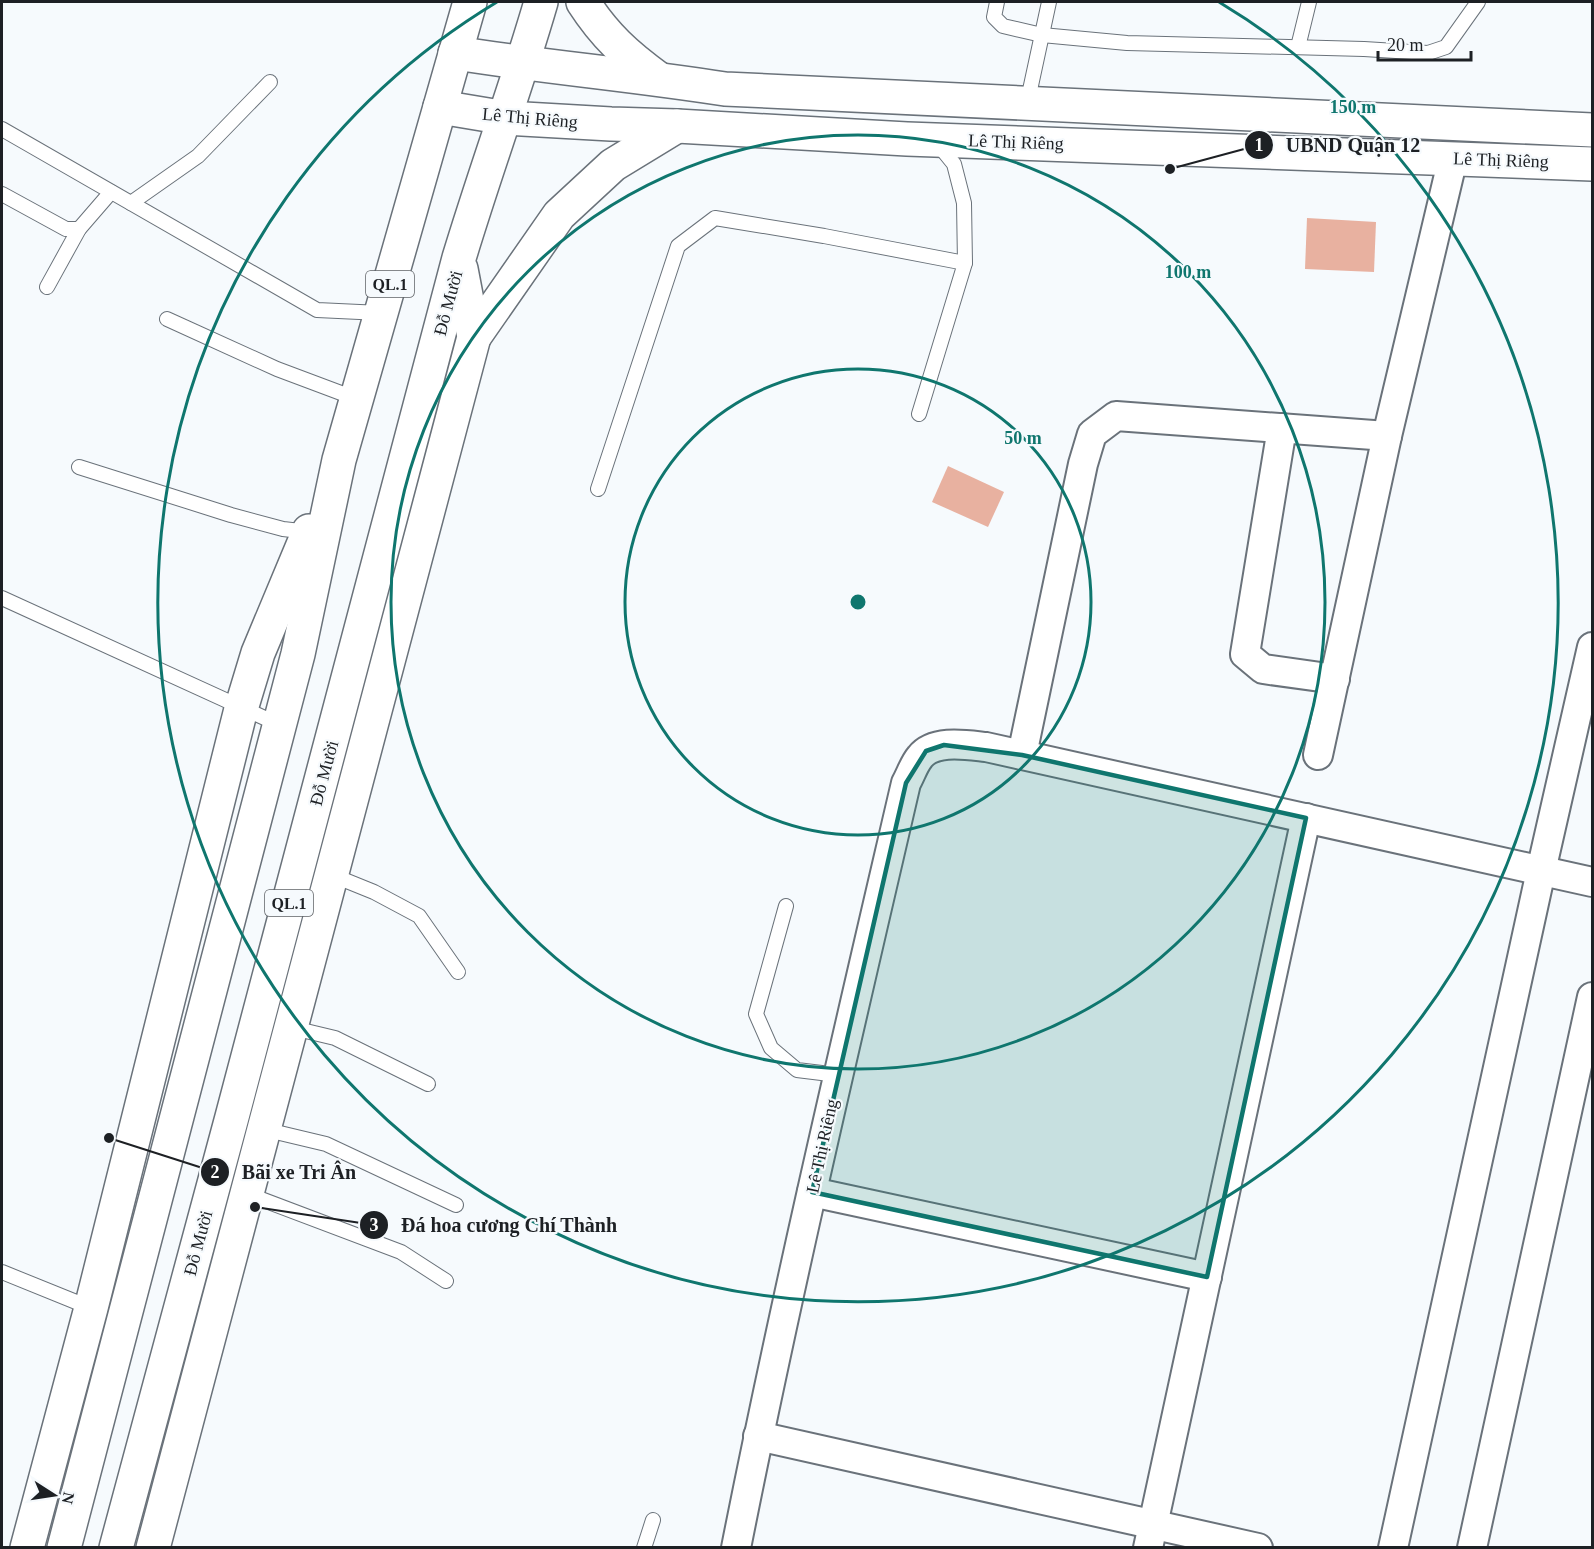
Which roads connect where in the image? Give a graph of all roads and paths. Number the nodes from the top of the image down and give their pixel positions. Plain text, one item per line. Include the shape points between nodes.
1 (541, 2) edge
2 (583, 2) edge
3 (997, 2) edge
4 (1049, 2) edge
5 (1309, 2) edge
6 (1478, 2) edge
7 (459, 8) edge
8 (1041, 35) junction
9 (1298, 47) junction
10 (455, 53) junction
11 (523, 63) junction
12 (658, 79) junction
13 (270, 82) dead end
14 (1027, 104) junction
15 (440, 107) junction
16 (506, 118) junction
17 (677, 126) junction
18 (2, 129) edge
19 (1593, 130) edge
20 (934, 139) junction
21 (1453, 158) junction
22 (1593, 164) edge
23 (111, 192) junction
24 (2, 194) edge
25 (131, 203) junction
26 (79, 229) junction
27 (459, 258) junction
28 (965, 262) junction
29 (48, 287) dead end
30 (381, 313) junction
31 (167, 319) dead end
32 (474, 337) junction
33 (357, 399) junction
34 (919, 414) dead end
35 (1282, 428) junction
36 (1387, 436) junction
37 (339, 460) junction
38 (79, 467) dead end
39 (598, 489) dead end
40 (309, 532) junction
41 (2, 598) edge
42 (1593, 646) edge
43 (1335, 679) junction
44 (241, 709) junction
45 (279, 725) junction
46 (1318, 754) dead end
47 (1022, 755) junction
48 (1306, 818) junction
49 (1541, 871) junction
50 (332, 875) junction
51 (1593, 882) edge
52 (786, 906) dead end
53 (458, 972) dead end
54 (1593, 998) edge
55 (275, 1023) junction
56 (838, 1076) junction
57 (428, 1084) dead end
58 (249, 1123) junction
59 (231, 1188) junction
60 (812, 1192) junction
61 (456, 1204) dead end
62 (2, 1272) edge
63 (1207, 1277) junction
64 (446, 1281) dead end
65 (91, 1308) junction
66 (758, 1436) junction
67 (653, 1520) dead end
68 (1151, 1535) edge
69 (27, 1548) edge
70 (64, 1548) edge
71 (116, 1548) edge
72 (153, 1548) edge
73 (644, 1548) edge
74 (736, 1548) edge
75 (1258, 1548) edge
76 (1393, 1548) edge
77 (1472, 1548) edge

1 - 11 main road, Đỗ Mười / QL.1
2 - 12 main road via 606,35
3 - 8 lane via 994,17 1003,26
4 - 8 lane
5 - 9 lane
6 - 9 lane via 1446,47 1428,53
7 - 10 main road, QL.1
8 - 9 lane via 1127,43
8 - 14 lane
10 - 11 main road, Lê Thị Riêng
10 - 15 main road, QL.1
11 - 12 main road, Lê Thị Riêng
11 - 16 main road, Đỗ Mười / QL.1
12 - 14 main road, Lê Thị Riêng via 725,89
13 - 25 lane via 198,156
14 - 19 main road, Lê Thị Riêng
15 - 16 main road, Lê Thị Riêng
15 - 30 main road, QL.1
16 - 17 main road, Lê Thị Riêng
16 - 27 main road, Đỗ Mười / QL.1
17 - 20 main road, Lê Thị Riêng
17 - 32 main road via 613,165 559,215
18 - 23 lane
20 - 21 main road, Lê Thị Riêng
20 - 28 lane via 954,164 962,194
21 - 22 main road, Lê Thị Riêng
21 - 36 street
23 - 25 lane
23 - 26 lane
24 - 26 lane via 66,229
25 - 30 lane via 317,310
26 - 29 lane
27 - 32 main road, QL.1
27 - 55 main road, Đỗ Mười / QL.1
28 - 34 lane
28 - 39 lane via 715,218 678,246
30 - 33 main road, QL.1
31 - 33 lane via 277,369
32 - 50 main road, Đỗ Mười / QL.1
33 - 37 main road, QL.1
35 - 36 street
35 - 43 street via 1245,654 1263,669
35 - 47 street via 1116,416 1092,434
36 - 43 street
37 - 40 main road, QL.1
37 - 45 main road, QL.1
38 - 40 lane via 231,515
40 - 44 main road, QL.1 via 258,653
41 - 44 lane
42 - 49 street
43 - 46 street
44 - 45 lane
44 - 65 main road, QL.1
45 - 70 main road, QL.1
47 - 48 street
47 - 56 street, Lê Thị Riêng via 986,747 944,745 920,758 906,783
48 - 49 street
48 - 63 street
49 - 51 street
49 - 76 street
50 - 53 lane via 419,916
50 - 55 main road, Đỗ Mười / QL.1
52 - 56 lane via 756,1014 771,1048 797,1070
54 - 77 street
55 - 57 lane via 335,1038
55 - 58 main road, Đỗ Mười / QL.1
56 - 60 street, Lê Thị Riêng
58 - 59 main road, Đỗ Mười / QL.1
58 - 61 lane via 326,1144
59 - 64 lane via 401,1252
59 - 71 main road, Đỗ Mười / QL.1
59 - 72 main road, Đỗ Mười / QL.1
60 - 63 street
60 - 66 street, Lê Thị Riêng
62 - 65 lane
63 - 68 street
65 - 69 main road, QL.1
66 - 68 street
66 - 74 street, Lê Thị Riêng
67 - 73 lane
68 - 75 street

